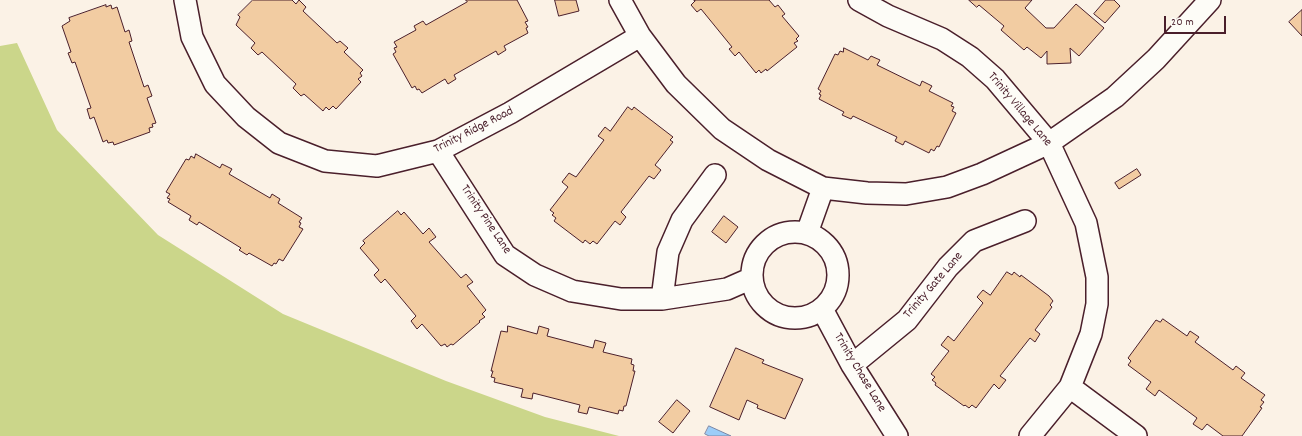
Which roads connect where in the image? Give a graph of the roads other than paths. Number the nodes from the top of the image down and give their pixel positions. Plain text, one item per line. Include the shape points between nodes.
1 (185, 0) edge
2 (620, 0) edge
3 (859, 0) edge
4 (1210, 0) edge
5 (640, 36) junction
6 (1049, 143) junction
7 (438, 151) junction
8 (715, 175) dead end
9 (823, 188) junction
10 (1024, 221) dead end
11 (807, 233) junction
12 (752, 278) junction
13 (662, 299) junction
14 (822, 309) junction
15 (852, 364) junction
16 (1070, 387) junction
17 (897, 436) edge
18 (1030, 436) edge
19 (1136, 436) edge

1 - 7 street, Trinity Ridge Road via 192,37 215,84 246,117 279,143 325,161 377,166
2 - 5 street
3 - 6 street, Trinity Village Lane via 888,16 942,39 970,57 995,79
4 - 6 street via 1156,59 1115,97
5 - 7 street, Trinity Ridge Road via 510,113
5 - 9 street via 676,84 722,129 768,160
6 - 9 street via 947,187 906,194 867,194
6 - 16 street, Trinity Village Lane via 1086,223 1097,277 1097,304 1091,334
7 - 13 street, Trinity Pine Lane via 505,255 536,275 572,291 621,299
8 - 13 street via 682,220 668,252
9 - 11 street
10 - 15 street, Trinity Gate Lane via 974,241 948,267 907,320
11 - 12 street via 793,231 779,234 768,241 758,252 753,264
11 - 14 street via 819,238 829,248 838,266 837,287 832,299
12 - 13 street, Trinity Pine Lane via 727,289
12 - 14 street via 755,291 762,302 784,317 798,318
14 - 15 street, Trinity Chase Lane
15 - 17 street, Trinity Chase Lane
16 - 18 street, Trinity Village Lane
16 - 19 street

